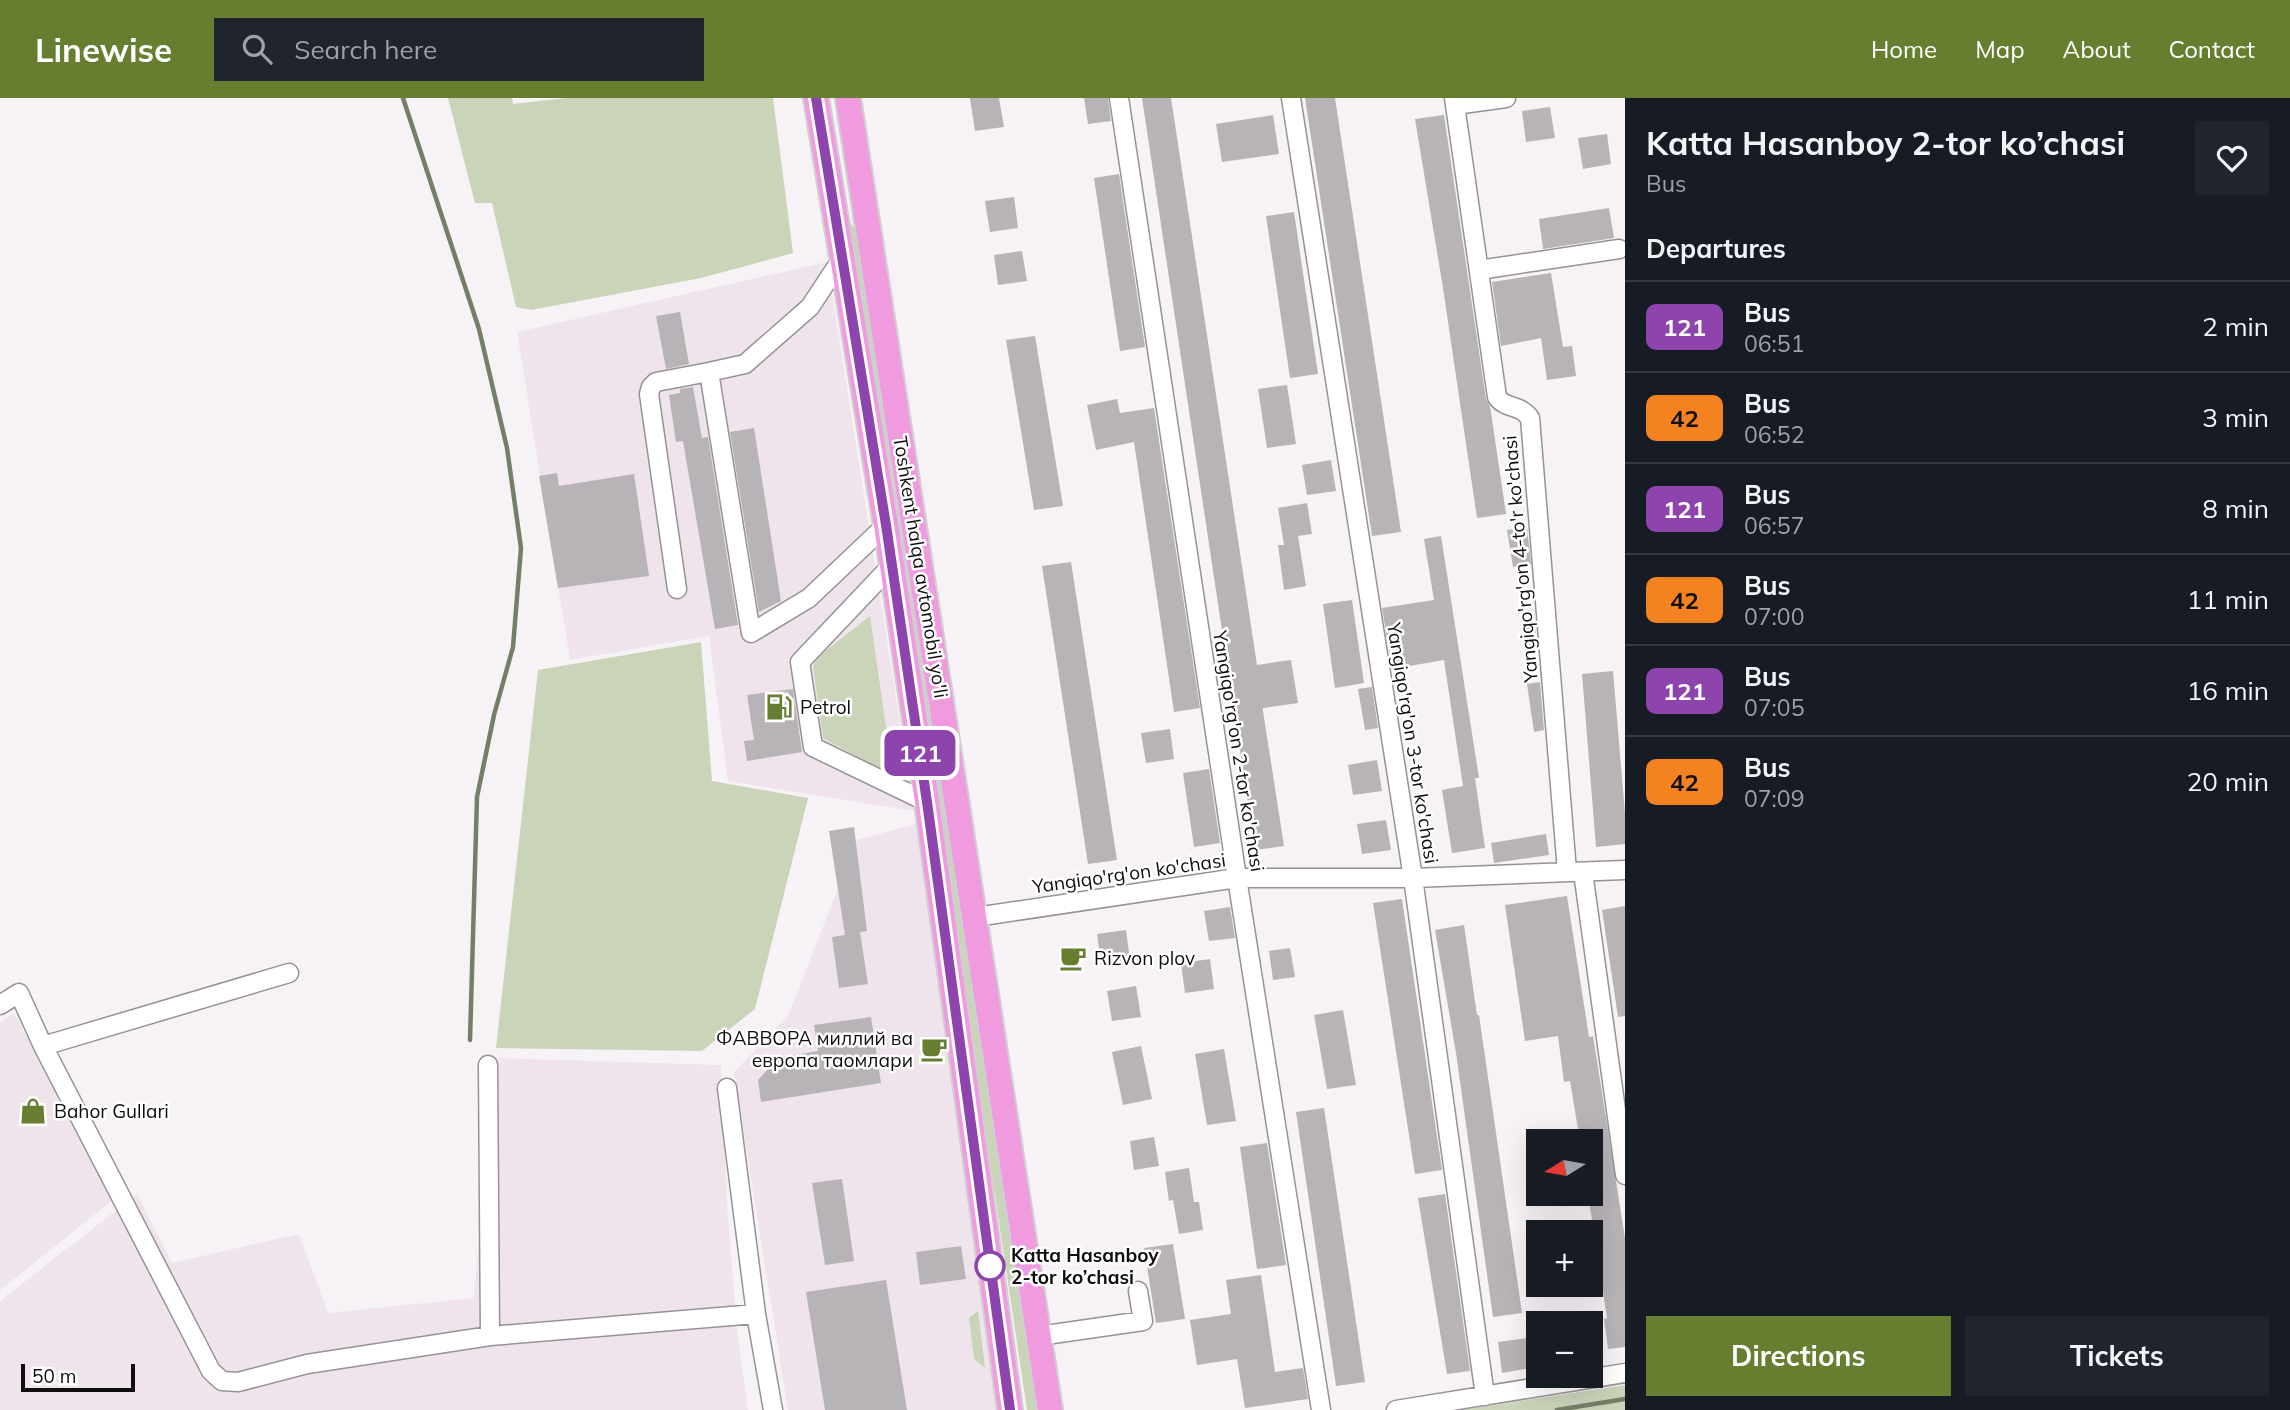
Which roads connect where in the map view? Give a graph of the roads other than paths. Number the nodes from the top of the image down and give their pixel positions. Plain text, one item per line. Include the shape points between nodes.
1 (816, 98) edge
2 (848, 98) edge
3 (1119, 98) edge
4 (1291, 98) edge
5 (1506, 98) edge
6 (1454, 102) edge
7 (862, 184) junction
8 (830, 188) junction
9 (1619, 249) dead end
10 (841, 260) junction
11 (1479, 270) junction
12 (709, 372) junction
13 (886, 525) junction
14 (892, 565) junction
15 (677, 589) dead end
16 (927, 802) junction
17 (1625, 870) edge
18 (1575, 871) junction
19 (1237, 878) junction
20 (1413, 878) junction
21 (976, 917) junction
22 (289, 973) dead end
23 (0, 1005) edge
24 (43, 1046) junction
25 (488, 1066) dead end
26 (727, 1088) dead end
27 (1625, 1175) edge
28 (1138, 1292) dead end
29 (756, 1314) junction
30 (491, 1336) junction
31 (1039, 1336) junction
32 (1625, 1373) edge
33 (1485, 1396) junction
34 (773, 1410) edge
35 (1010, 1410) edge
36 (1050, 1410) edge
37 (1321, 1410) edge
38 (1396, 1410) edge

1 - 8 highway, Toshkent halqa avtomobil yo'li
2 - 7 highway, Toshkent halqa avtomobil yo'li
3 - 19 street, Yangiqo'rg'on 2-tor ko'chasi
4 - 20 street, Yangiqo'rg'on 3-tor ko'chasi
5 - 6 street
6 - 11 street, Yangiqo'rg'on 4-to'r ko'chasi
7 - 8 highway
7 - 21 highway, Toshkent halqa avtomobil yo'li
8 - 10 highway, Toshkent halqa avtomobil yo'li
9 - 11 street
10 - 12 street via 810,307 745,364
10 - 13 highway, Toshkent halqa avtomobil yo'li
11 - 18 street, Yangiqo'rg'on 4-to'r ko'chasi via 1497,397 1501,403 1524,409 1530,418
12 - 13 street via 751,634 809,598
12 - 15 street via 656,382 649,394
13 - 14 highway, Toshkent halqa avtomobil yo'li
14 - 16 highway, Toshkent halqa avtomobil yo'li
14 - 16 street via 800,662 813,747
16 - 35 highway, Toshkent halqa avtomobil yo'li
17 - 18 street, Yangiqo'rg'on ko'chasi
18 - 20 street, Yangiqo'rg'on ko'chasi
18 - 27 street, Yangiqo'rg'on 4-to'r ko'chasi
19 - 20 street, Yangiqo'rg'on ko'chasi
19 - 21 street, Yangiqo'rg'on ko'chasi
19 - 37 street, Yangiqo'rg'on 2-tor ko'chasi
20 - 33 street, Yangiqo'rg'on 3-tor ko'chasi
21 - 31 highway, Toshkent halqa avtomobil yo'li
22 - 24 street
23 - 24 street via 19,993
24 - 30 street via 211,1371 222,1381 239,1382 307,1364
25 - 30 street
26 - 29 street
28 - 31 street via 1143,1321
29 - 30 street
29 - 34 street
31 - 36 highway, Toshkent halqa avtomobil yo'li
32 - 33 street
33 - 38 street

